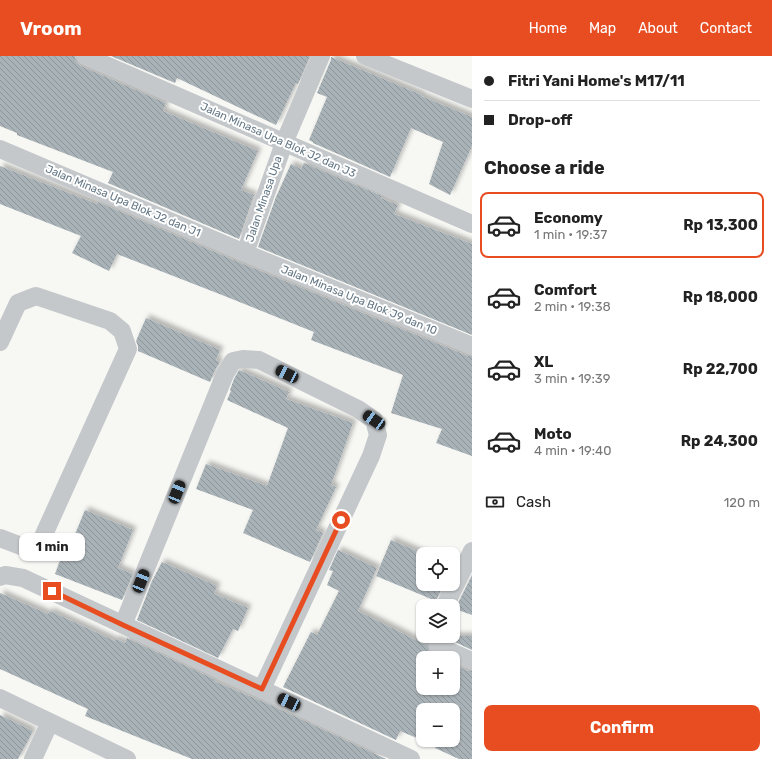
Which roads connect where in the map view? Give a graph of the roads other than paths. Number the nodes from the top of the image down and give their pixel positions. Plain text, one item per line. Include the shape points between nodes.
1 (85, 56) edge
2 (321, 56) edge
3 (364, 56) edge
4 (472, 99) edge
5 (284, 142) junction
6 (0, 149) edge
7 (472, 224) edge
8 (245, 253) junction
9 (0, 342) edge
10 (472, 346) edge
11 (0, 538) edge
12 (472, 551) edge
13 (0, 577) edge
14 (448, 599) edge
15 (123, 625) junction
16 (438, 646) dead end
17 (472, 661) edge
18 (262, 689) junction
19 (0, 698) edge
20 (50, 722) junction
21 (33, 759) edge
22 (127, 759) edge
23 (411, 759) edge

1 - 5 street, Jalan Minasa Upa Blok J2 dan J3
2 - 5 street, Jalan Minasa Upa
3 - 4 street
5 - 7 street, Jalan Minasa Upa Blok J2 dan J3
5 - 8 street, Jalan Minasa Upa
6 - 8 street, Jalan Minasa Upa Blok J2 dan J1
8 - 10 street, Jalan Minasa Upa Blok J9 dan 10
9 - 11 street via 18,303 36,296 110,321 122,332 128,349 41,541 21,546
12 - 14 street
13 - 15 street via 6,575 23,578
15 - 18 street
15 - 18 street via 225,374 233,361 243,358 259,360 358,409 374,420 378,436
16 - 17 street
18 - 23 street
19 - 20 street
20 - 21 street
20 - 22 street

